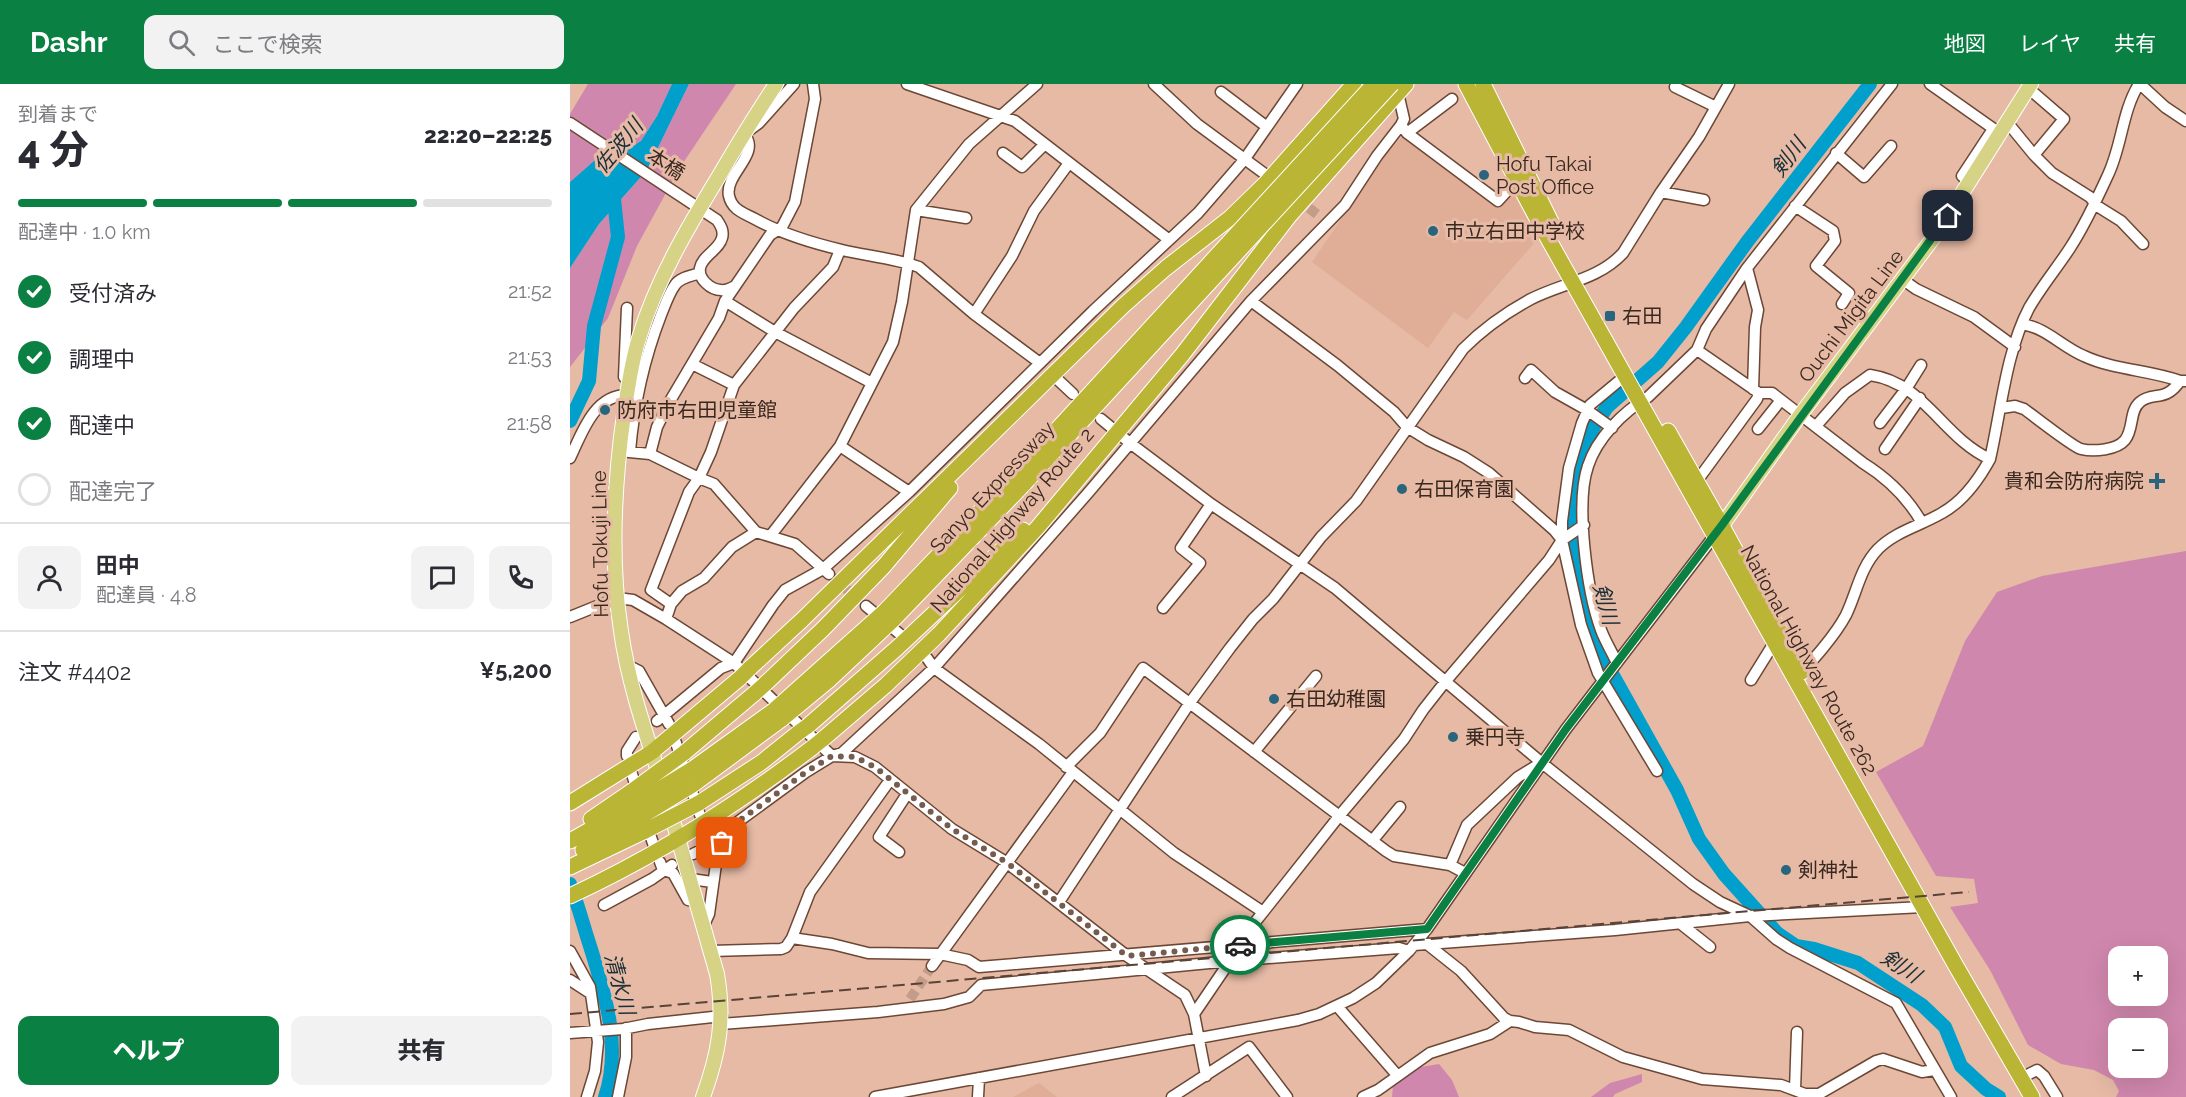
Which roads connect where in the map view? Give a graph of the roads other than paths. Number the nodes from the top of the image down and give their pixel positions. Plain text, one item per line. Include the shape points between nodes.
1 (776, 84) edge
2 (794, 84) edge
3 (813, 84) edge
4 (908, 84) edge
5 (1037, 84) edge
6 (1154, 84) edge
7 (1298, 84) edge
8 (1354, 84) edge
9 (1361, 84) edge
10 (1374, 84) edge
11 (1460, 84) edge
12 (1466, 84) edge
13 (1483, 84) edge
14 (1729, 84) edge
15 (1892, 84) edge
16 (1930, 84) edge
17 (2139, 84) edge
18 (1401, 86) edge
19 (2030, 86) edge
20 (1675, 87) dead end
21 (1221, 92) dead end
22 (1452, 99) dead end
23 (1475, 101) junction
24 (1338, 102) junction
25 (1716, 107) junction
26 (1001, 116) junction
27 (2186, 121) edge
28 (570, 123) edge
29 (1267, 127) junction
30 (2000, 128) junction
31 (1404, 129) junction
32 (744, 134) junction
33 (1045, 144) junction
34 (1891, 146) dead end
35 (1003, 153) dead end
36 (1836, 153) junction
37 (2034, 155) junction
38 (1244, 159) junction
39 (1069, 163) junction
40 (1269, 177) dead end
41 (1517, 180) junction
42 (1661, 192) junction
43 (1704, 200) dead end
44 (2095, 203) junction
45 (1795, 206) junction
46 (700, 208) junction
47 (916, 210) junction
48 (1318, 215) tunnel mouth
49 (966, 218) dead end
50 (1327, 223) junction
51 (775, 230) junction
52 (1168, 239) junction
53 (2143, 244) dead end
54 (840, 250) junction
55 (908, 263) junction
56 (1747, 268) junction
57 (700, 273) junction
58 (1204, 279) junction
59 (1902, 279) junction
60 (1577, 281) junction
61 (735, 286) junction
62 (725, 301) junction
63 (1251, 301) junction
64 (1842, 304) dead end
65 (627, 308) dead end
66 (974, 314) junction
67 (2022, 324) junction
68 (776, 332) junction
69 (2015, 347) junction
70 (1697, 350) junction
71 (1040, 363) junction
72 (692, 364) junction
73 (1921, 365) dead end
74 (1628, 376) junction
75 (1525, 378) dead end
76 (1057, 379) dead end
77 (2183, 381) edge
78 (872, 383) junction
79 (734, 385) junction
80 (1906, 389) junction
81 (1756, 391) junction
82 (1073, 394) dead end
83 (624, 395) junction
84 (1643, 398) junction
85 (1920, 398) junction
86 (1781, 400) junction
87 (2001, 408) junction
88 (1016, 410) junction
89 (1587, 410) junction
90 (1801, 414) junction
91 (1101, 418) dead end
92 (1880, 423) dead end
93 (1816, 426) junction
94 (1407, 427) junction
95 (1612, 428) junction
96 (1758, 429) dead end
97 (1117, 432) junction
98 (1130, 443) junction
99 (840, 446) junction
100 (1103, 449) junction
101 (1885, 449) dead end
102 (625, 451) junction
103 (650, 454) junction
104 (570, 458) edge
105 (1990, 459) junction
106 (699, 478) junction
107 (1697, 481) junction
108 (909, 492) junction
109 (1211, 504) junction
110 (1922, 523) junction
111 (1582, 526) junction
112 (1719, 530) junction
113 (756, 532) junction
114 (771, 535) junction
115 (1565, 538) junction
116 (1301, 563) junction
117 (826, 571) junction
118 (617, 598) junction
119 (671, 604) junction
120 (866, 606) tunnel mouth
121 (1163, 608) dead end
122 (570, 617) edge
123 (666, 619) junction
124 (900, 635) dead end
125 (1774, 643) junction
126 (927, 658) dead end
127 (1616, 664) junction
128 (627, 665) junction
129 (934, 668) junction
130 (741, 670) junction
131 (1798, 674) junction
132 (1316, 676) dead end
133 (1604, 680) junction
134 (1751, 680) dead end
135 (1445, 682) junction
136 (1189, 704) junction
137 (636, 737) dead end
138 (675, 740) dead end
139 (652, 752) junction
140 (1254, 752) junction
141 (627, 756) dead end
142 (832, 756) junction
143 (1542, 763) junction
144 (1069, 769) junction
145 (1657, 771) dead end
146 (632, 774) dead end
147 (890, 780) junction
148 (907, 794) junction
149 (570, 803) edge
150 (1400, 807) dead end
151 (700, 809) junction
152 (1118, 809) junction
153 (639, 811) junction
154 (1340, 815) junction
155 (728, 829) junction
156 (570, 831) edge
157 (703, 833) dead end
158 (680, 839) junction
159 (1372, 841) junction
160 (654, 846) dead end
161 (899, 852) dead end
162 (571, 857) edge
163 (1006, 862) junction
164 (1450, 865) junction
165 (1465, 873) junction
166 (691, 879) junction
167 (712, 882) junction
168 (577, 893) edge
169 (697, 902) junction
170 (1059, 902) junction
171 (604, 905) dead end
172 (1923, 907) junction
173 (1263, 912) junction
174 (1750, 916) junction
175 (1682, 924) junction
176 (704, 925) junction
177 (1427, 929) junction
178 (792, 938) junction
179 (1427, 944) junction
180 (1237, 945) junction
181 (1710, 947) dead end
182 (1412, 948) junction
183 (570, 951) edge
184 (711, 951) junction
185 (940, 954) junction
186 (1127, 956) junction
187 (1230, 961) junction
188 (932, 966) tunnel mouth
189 (1146, 969) junction
190 (570, 980) edge
191 (591, 993) junction
192 (1337, 1006) junction
193 (1194, 1014) junction
194 (722, 1020) junction
195 (1510, 1021) junction
196 (625, 1028) junction
197 (599, 1031) junction
198 (1797, 1032) dead end
199 (570, 1033) edge
200 (1199, 1038) junction
201 (1934, 1070) junction
202 (2029, 1074) junction
203 (1397, 1075) junction
204 (1206, 1076) junction
205 (979, 1078) junction
206 (1795, 1090) junction
207 (587, 1097) edge
208 (618, 1097) edge
209 (704, 1097) edge
210 (875, 1097) edge
211 (978, 1097) edge
212 (1172, 1097) edge
213 (1287, 1097) edge
214 (1361, 1097) edge
215 (1951, 1097) edge
216 (2032, 1097) edge
217 (2043, 1097) edge
218 (2056, 1097) edge

1 - 32 main road, Hofu Tokuji Line
2 - 32 street
3 - 51 street via 815,99 795,202 782,227
4 - 26 street
5 - 26 street
6 - 38 street via 1197,124
7 - 29 street
8 - 24 highway
9 - 24 highway
10 - 58 highway, Sanyo Expressway, bridge
11 - 23 highway
12 - 23 highway, National Highway Route 262
13 - 60 highway, National Highway Route 262
14 - 25 street
15 - 36 street
16 - 30 street
17 - 27 street
17 - 44 street via 2117,155
18 - 31 street
18 - 58 highway, Sanyo Expressway, bridge
18 - 97 highway, National Highway Route 2 via 1290,215 1182,356
19 - 30 main road, Ouchi Migita Line
19 - 37 street via 2064,119
20 - 25 street
21 - 29 street
22 - 31 street
23 - 41 highway, National Highway Route 262
24 - 88 highway via 1230,218 1123,306
25 - 42 street
26 - 33 street via 1015,121
26 - 47 street via 957,158
28 - 46 street, 本橋
29 - 38 street
30 - 37 street
30 - 59 main road, Ouchi Migita Line via 1937,233
31 - 41 street via 1498,201
31 - 50 street via 1377,156 1345,205
32 - 46 main road, Hofu Tokuji Line
32 - 51 street via 749,139 749,149 730,184 729,198 735,209
33 - 35 street via 1022,167
33 - 39 street
34 - 36 street via 1864,177
36 - 45 street
37 - 44 street via 2052,173
38 - 40 street
38 - 52 street via 1198,213
39 - 52 street
39 - 66 street via 1034,211 1012,256
41 - 60 highway, National Highway Route 262
42 - 43 street
42 - 60 street via 1623,253 1606,268
44 - 53 street via 2121,221
44 - 67 street
45 - 56 street
45 - 64 street via 1833,231 1835,241 1816,266 1849,293
46 - 57 street, 本橋 via 717,220 723,235 700,266
46 - 83 main road, Hofu Tokuji Line via 648,312
47 - 49 street
47 - 55 street
48 - 50 street
50 - 63 street
51 - 54 street
51 - 61 street
52 - 71 street
54 - 55 street
54 - 68 street via 833,267
55 - 66 street
55 - 78 street via 893,342
56 - 70 street via 1706,329
56 - 81 street via 1758,310
57 - 61 street via 716,289
57 - 102 street via 681,279 668,298 651,341
58 - 153 highway, Sanyo Expressway, bridge via 1009,501 889,616 778,715
59 - 69 street via 1974,317
59 - 90 main road, Ouchi Migita Line
60 - 74 highway, National Highway Route 262
60 - 94 street via 1531,299 1476,335
61 - 62 street
62 - 68 street
62 - 72 street
63 - 94 street via 1337,365
63 - 98 street
65 - 83 street
66 - 71 street
67 - 69 street
67 - 77 street via 2046,332 2082,356
68 - 78 street
68 - 79 street
69 - 87 street
70 - 81 street
70 - 84 street
71 - 108 street
72 - 79 street
72 - 103 street via 657,428
73 - 80 street
74 - 84 highway, National Highway Route 262
74 - 89 street via 1602,393
75 - 89 street via 1531,370 1556,392
76 - 82 street
77 - 87 street via 2169,393 2140,402 2124,442 2105,449 2080,449 2024,409
78 - 99 street
79 - 106 street
80 - 85 street
80 - 92 street
80 - 93 street via 1885,377 1870,375 1845,393
81 - 86 street via 1772,393
81 - 107 street via 1757,399
83 - 102 main road, Hofu Tokuji Line
83 - 104 street via 611,397 592,415
84 - 95 street
84 - 107 highway, National Highway Route 262
84 - 112 highway, National Highway Route 262
85 - 101 street
85 - 105 street via 1945,426
86 - 90 street
86 - 96 street
87 - 105 street
88 - 130 highway via 802,620
88 - 153 highway, bridge via 884,566 760,688 684,753
89 - 95 street
89 - 115 street via 1569,468 1562,521
90 - 93 street
90 - 112 main road, Ouchi Migita Line
91 - 97 street
93 - 110 street via 1878,472 1914,508
94 - 115 street via 1489,473
94 - 116 street via 1356,501
95 - 111 street via 1588,466
97 - 98 street
97 - 100 highway, National Highway Route 2
98 - 109 street
98 - 129 street
99 - 108 street
99 - 114 street
100 - 151 highway via 978,573 804,729
100 - 158 highway, National Highway Route 2 via 1038,527 886,685 761,786
102 - 103 street
102 - 118 main road, Hofu Tokuji Line via 616,523
103 - 106 street
105 - 110 street via 1954,505
106 - 113 street via 714,484
106 - 119 street via 688,492 651,590
107 - 112 highway, National Highway Route 262
108 - 117 street
109 - 116 street
109 - 121 street via 1181,548 1200,563
110 - 131 street via 1899,532 1876,551 1864,567 1845,615
111 - 115 street
111 - 127 street via 1592,601
112 - 125 highway, National Highway Route 262
112 - 127 street
112 - 131 highway, National Highway Route 262
113 - 114 street
113 - 119 street via 732,547 704,578 682,591
114 - 117 street via 795,544
115 - 133 street via 1581,625 1589,653
115 - 135 street
116 - 135 street
116 - 136 street
117 - 130 street via 785,590
118 - 122 street
118 - 123 street via 633,600
118 - 128 main road, Hofu Tokuji Line
119 - 123 street
120 - 124 street
123 - 130 street
125 - 131 highway, National Highway Route 262
125 - 134 street
126 - 129 street
127 - 133 street
128 - 130 street via 639,670 664,720 721,668
128 - 139 main road, Hofu Tokuji Line
129 - 142 street via 854,744
129 - 144 street
130 - 139 highway
130 - 142 street
131 - 172 highway, National Highway Route 262
131 - 202 highway, National Highway Route 262
132 - 140 street
133 - 143 street
133 - 145 street
135 - 143 street
135 - 154 street via 1404,739
136 - 140 street
136 - 144 street via 1143,668 1100,733
136 - 152 street
137 - 141 street
138 - 151 street
139 - 149 highway
139 - 158 main road, Hofu Tokuji Line
140 - 154 street
142 - 147 street via 855,757
142 - 155 street
143 - 164 street via 1518,777 1467,825
143 - 165 street
143 - 174 street via 1693,884
144 - 152 street
144 - 163 street
146 - 160 street
147 - 148 street
147 - 178 street via 810,892
148 - 161 street via 879,837
148 - 163 street via 952,829
150 - 159 street
151 - 153 highway, bridge
152 - 170 street
152 - 173 street via 1174,853
153 - 156 highway
153 - 162 highway
153 - 162 highway, Sanyo Expressway
154 - 159 street
154 - 173 street
155 - 157 street via 698,852
155 - 167 street
158 - 166 main road, Hofu Tokuji Line
158 - 168 highway, National Highway Route 2
159 - 164 street via 1395,856
163 - 170 street
163 - 185 street
164 - 165 street
165 - 177 street
166 - 167 street
166 - 169 main road, Hofu Tokuji Line
167 - 176 street
169 - 171 street via 688,900 665,866 652,879
169 - 176 main road, Hofu Tokuji Line
170 - 186 street
172 - 174 street
172 - 216 highway, National Highway Route 262
173 - 180 street
174 - 175 street
174 - 201 street via 1790,948 1896,1003
175 - 179 street
175 - 181 street
176 - 184 main road, Hofu Tokuji Line
177 - 180 street
177 - 182 street
178 - 184 street via 781,950
178 - 185 street via 868,952
179 - 182 street
179 - 195 street via 1461,971
180 - 186 street
180 - 187 street
182 - 187 street
182 - 192 street via 1376,983
183 - 191 street
184 - 194 main road, Hofu Tokuji Line
185 - 186 street via 968,960 979,967
185 - 188 street
186 - 189 street
187 - 189 street
187 - 193 street
189 - 193 street via 1185,995
189 - 194 street via 981,985 969,997 944,1004
190 - 191 street
191 - 197 street
192 - 200 street via 1298,1020
192 - 203 street
193 - 200 street
194 - 196 street via 711,1016
194 - 209 main road, Hofu Tokuji Line
195 - 203 street via 1490,1034 1430,1053
195 - 206 street via 1569,1030 1623,1057 1702,1079 1781,1085
196 - 197 street
196 - 208 street via 626,1057
197 - 199 street
197 - 207 street via 595,1071
198 - 206 street
200 - 204 street
200 - 205 street
201 - 206 street via 1922,1072 1883,1059 1819,1094 1805,1095
201 - 215 street
202 - 217 highway, National Highway Route 262
202 - 218 street via 2037,1070
203 - 214 street
204 - 212 street
204 - 213 street via 1249,1047
205 - 210 street
205 - 211 street

